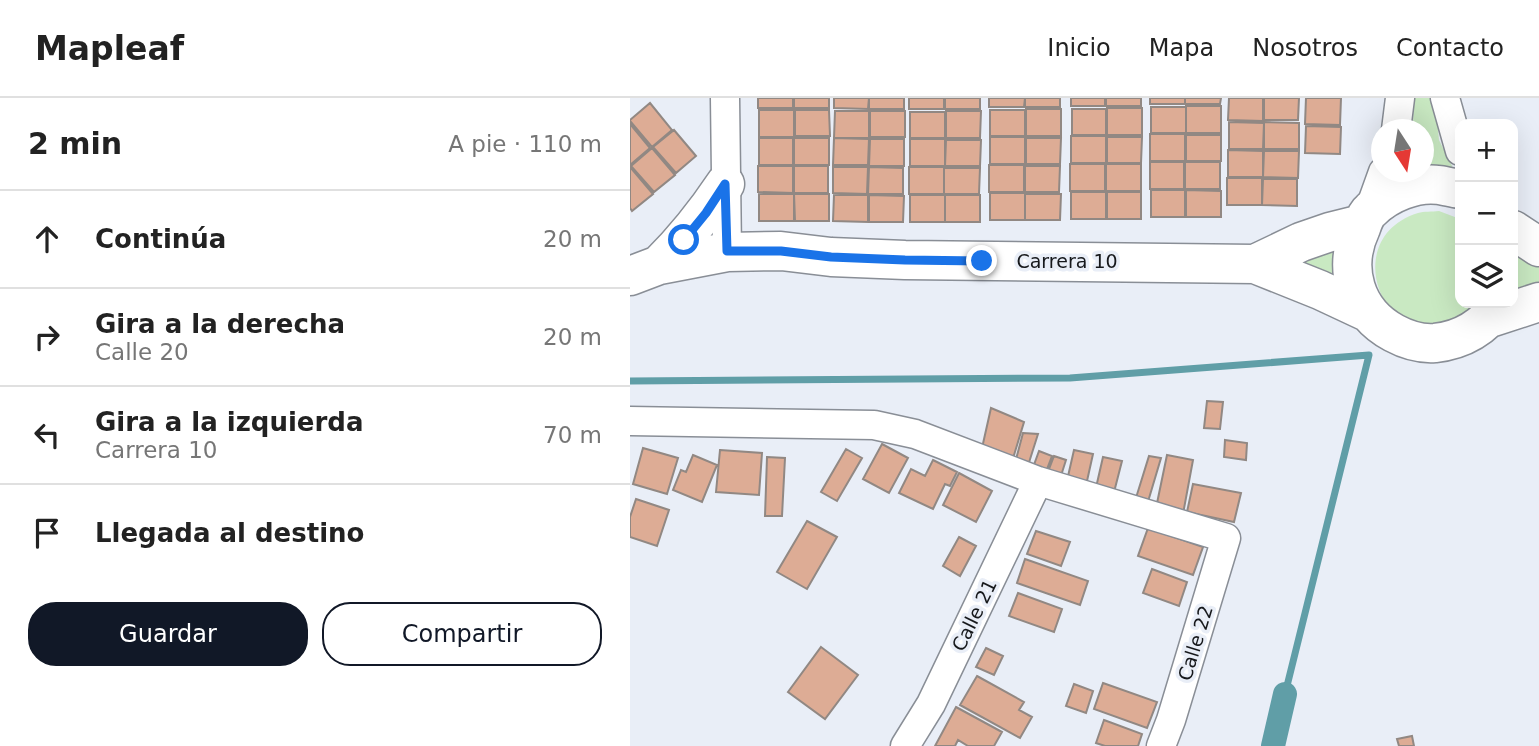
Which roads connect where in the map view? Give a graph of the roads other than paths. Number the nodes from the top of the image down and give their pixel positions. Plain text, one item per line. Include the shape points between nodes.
1 (725, 98) edge
2 (1400, 98) edge
3 (1445, 98) edge
4 (1397, 119) edge
5 (1455, 133) edge
6 (1378, 182) edge
7 (725, 184) junction
8 (1455, 189) edge
9 (1366, 217) junction
10 (1518, 233) edge
11 (1539, 247) edge
12 (727, 251) junction
13 (1255, 264) junction
14 (645, 270) edge
15 (1539, 302) edge
16 (1495, 311) edge
17 (1367, 312) junction
18 (630, 421) edge
19 (1038, 481) junction
20 (905, 746) edge
21 (1161, 746) edge

1 - 7 street
2 - 4 street
3 - 5 street
6 - 9 street
7 - 12 street
7 - 14 street via 684,240
8 - 9 street, Carrera 10 via 1415,186 1392,195
9 - 13 street, Carrera 10
9 - 17 street via 1355,241 1352,268
10 - 11 street
12 - 13 street, Carrera 10 via 905,260
12 - 14 street, Carrera 10
13 - 17 street, Carrera 10
15 - 16 street
16 - 17 street, Carrera 10 via 1472,333 1427,343 1404,338
18 - 19 street via 874,425 915,434
19 - 20 street, Calle 21 via 931,704
19 - 21 street, Calle 22 via 1226,538

